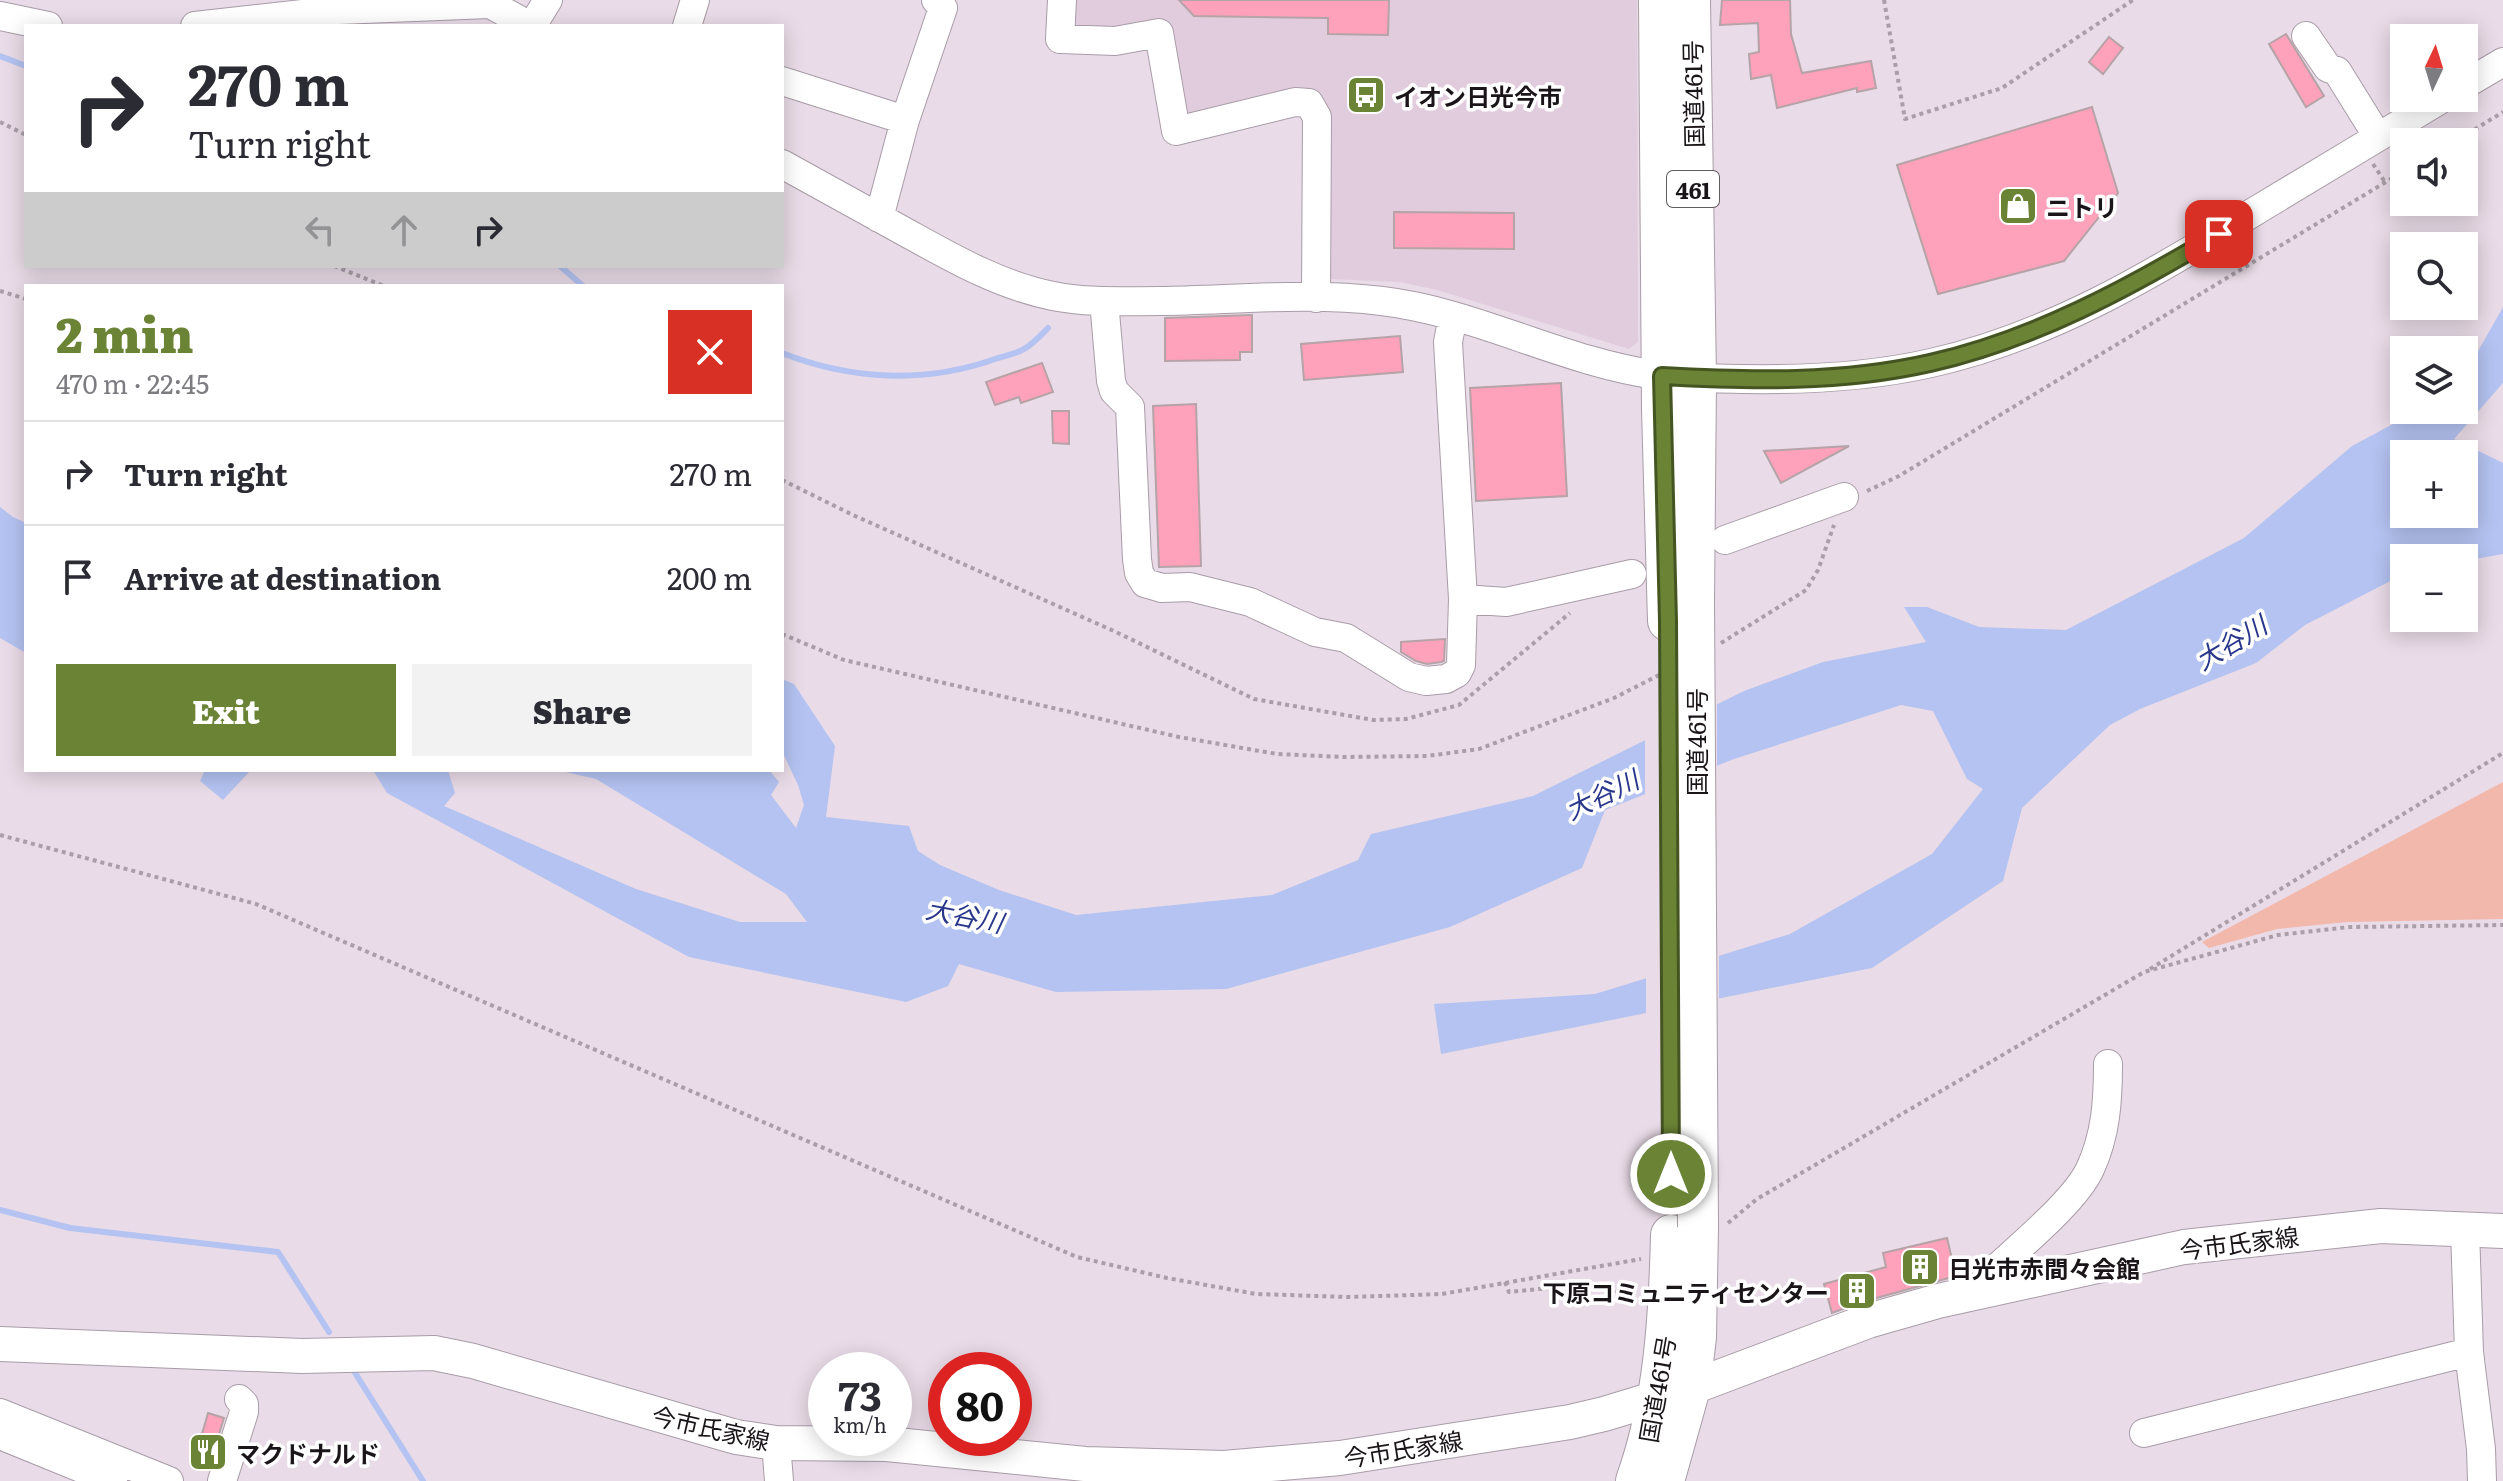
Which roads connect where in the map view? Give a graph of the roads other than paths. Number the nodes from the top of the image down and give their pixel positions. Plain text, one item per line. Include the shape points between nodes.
1 (548, 0) edge
2 (695, 0) edge
3 (936, 0) edge
4 (1062, 0) edge
5 (1659, 0) edge
6 (1690, 0) edge
7 (486, 2) edge
8 (0, 16) edge
9 (38, 24) edge
10 (213, 24) edge
11 (527, 24) edge
12 (532, 24) edge
13 (688, 24) edge
14 (2306, 36) dead end
15 (2503, 62) edge
16 (2478, 77) edge
17 (784, 82) edge
18 (2420, 112) edge
19 (905, 120) junction
20 (2378, 137) junction
21 (784, 165) edge
22 (879, 218) junction
23 (1316, 298) junction
24 (1104, 301) junction
25 (1453, 316) junction
26 (1679, 377) junction
27 (1844, 497) road end
28 (1725, 540) dead end
29 (1632, 574) dead end
30 (1463, 599) junction
31 (2108, 1064) dead end
32 (2465, 1229) junction
33 (2503, 1231) edge
34 (1979, 1291) junction
35 (0, 1344) edge
36 (2469, 1352) junction
37 (1674, 1393) junction
38 (239, 1399) dead end
39 (0, 1413) edge
40 (2144, 1433) dead end
41 (0, 1435) edge
42 (776, 1443) junction
43 (1223, 1474) edge
44 (113, 1481) edge
45 (169, 1481) edge
46 (222, 1481) edge
47 (779, 1481) edge
48 (1636, 1481) edge
49 (1664, 1481) edge
50 (2482, 1481) edge

1 - 12 street
2 - 13 street
3 - 19 street via 943,8
4 - 23 street via 1060,39 1115,41 1159,33 1176,131 1309,103 1317,117
5 - 26 highway, 国道461号 / 461
6 - 26 highway, 国道461号 / 461
7 - 10 street
7 - 11 street
8 - 9 street
14 - 20 street via 2328,68 2337,71
15 - 16 street
17 - 19 street
18 - 20 street
19 - 22 street
20 - 26 street via 2117,292 1992,345 1867,373 1782,380
21 - 22 street
22 - 24 street via 1010,286
23 - 24 street
23 - 25 street via 1378,301
24 - 30 street via 1111,381 1130,407 1137,559 1145,583 1190,587 1250,602 1315,632 1346,638 1396,671 1426,681 1446,679 1461,665
25 - 26 street via 1618,367
25 - 30 street via 1448,342
26 - 37 highway, 国道461号 / 461 via 1686,1236 1667,1335
27 - 28 street
29 - 30 street via 1506,602
31 - 34 street via 2104,1129 2090,1171
32 - 33 main road, 今市氏家線
32 - 34 main road, 今市氏家線 via 2381,1226 2196,1246
32 - 36 street
34 - 37 main road, 今市氏家線 via 1868,1321
35 - 42 main road, 今市氏家線 via 302,1356 434,1353 736,1437
36 - 40 street
36 - 50 street
37 - 43 main road, 今市氏家線 via 1570,1422
37 - 48 highway, 国道461号 / 461
37 - 49 highway, 国道461号 / 461
38 - 46 street via 244,1412
39 - 45 street
41 - 44 street
42 - 43 main road, 今市氏家線 via 887,1444
42 - 47 street

